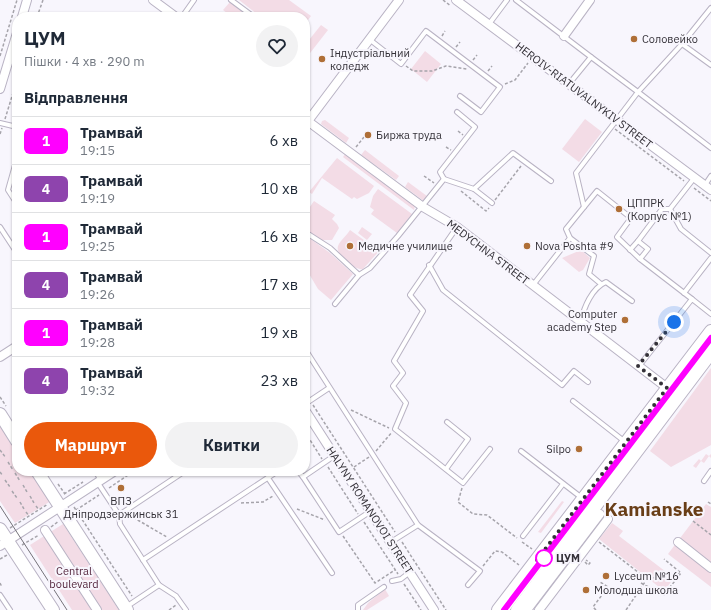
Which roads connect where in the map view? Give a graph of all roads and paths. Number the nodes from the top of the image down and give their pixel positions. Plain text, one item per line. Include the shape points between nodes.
1 (16, 0) edge
2 (27, 0) edge
3 (43, 0) edge
4 (194, 0) edge
5 (231, 0) edge
6 (399, 0) edge
7 (456, 0) edge
8 (507, 0) edge
9 (516, 0) edge
10 (157, 1) edge
11 (586, 1) edge
12 (711, 8) edge
13 (13, 12) edge
14 (23, 12) edge
15 (39, 12) edge
16 (170, 12) edge
17 (186, 12) edge
18 (247, 12) edge
19 (12, 14) edge
20 (489, 24) junction
21 (564, 36) junction
22 (369, 39) junction
23 (682, 44) junction
24 (12, 49) edge
25 (0, 56) edge
26 (590, 56) junction
27 (533, 57) junction
28 (401, 64) junction
29 (711, 65) edge
30 (479, 70) junction
31 (573, 79) dead end
32 (500, 86) junction
33 (0, 89) edge
34 (638, 92) junction
35 (12, 94) edge
36 (460, 96) dead end
37 (456, 112) dead end
38 (310, 117) edge
39 (617, 120) junction
40 (2, 123) edge
41 (310, 125) edge
42 (12, 126) edge
43 (0, 134) edge
44 (364, 137) dead end
45 (711, 148) edge
46 (351, 153) junction
47 (524, 162) junction
48 (12, 176) edge
49 (424, 176) dead end
50 (711, 176) edge
51 (695, 177) junction
52 (444, 179) junction
53 (551, 181) dead end
54 (439, 186) junction
55 (708, 187) edge
56 (504, 188) junction
57 (474, 189) junction
58 (459, 190) dead end
59 (507, 190) dead end
60 (464, 194) junction
61 (12, 196) edge
62 (462, 196) dead end
63 (492, 203) junction
64 (423, 207) junction
65 (584, 207) junction
66 (670, 209) junction
67 (486, 211) junction
68 (488, 215) dead end
69 (0, 227) edge
70 (457, 227) junction
71 (310, 235) edge
72 (570, 238) junction
73 (638, 241) junction
74 (12, 245) edge
75 (630, 250) junction
76 (711, 253) edge
77 (711, 258) edge
78 (640, 259) junction
79 (429, 265) junction
80 (359, 275) junction
81 (601, 284) junction
82 (533, 286) junction
83 (684, 293) junction
84 (692, 299) junction
85 (632, 301) dead end
86 (336, 304) dead end
87 (711, 314) edge
88 (581, 322) junction
89 (709, 339) edge
90 (12, 349) edge
91 (711, 353) edge
92 (0, 357) edge
93 (310, 357) edge
94 (638, 366) junction
95 (588, 382) dead end
96 (329, 388) junction
97 (667, 388) junction
98 (679, 397) junction
99 (310, 401) joint
100 (573, 401) dead end
101 (340, 404) junction
102 (0, 414) edge
103 (310, 418) edge
104 (447, 422) dead end
105 (395, 429) junction
106 (12, 433) edge
107 (626, 442) junction
108 (490, 449) dead end
109 (0, 450) edge
110 (521, 450) dead end
111 (373, 455) junction
112 (335, 456) junction
113 (6, 458) dead end
114 (8, 462) dead end
115 (12, 468) edge
116 (354, 468) junction
117 (446, 469) junction
118 (711, 471) edge
119 (0, 472) edge
120 (310, 472) edge
121 (346, 473) junction
122 (3, 476) dead end
123 (17, 476) edge
124 (41, 476) edge
125 (99, 476) edge
126 (108, 476) edge
127 (178, 476) edge
128 (271, 476) edge
129 (303, 477) edge
130 (268, 478) junction
131 (5, 480) dead end
132 (20, 481) dead end
133 (704, 481) dead end
134 (57, 482) dead end
135 (98, 483) junction
136 (463, 483) junction
137 (563, 484) junction
138 (23, 485) dead end
139 (10, 487) dead end
140 (12, 491) dead end
141 (27, 492) dead end
142 (278, 493) junction
143 (30, 496) dead end
144 (17, 498) dead end
145 (583, 500) junction
146 (20, 502) dead end
147 (708, 502) dead end
148 (34, 503) dead end
149 (65, 504) junction
150 (229, 504) junction
151 (711, 504) edge
152 (36, 506) dead end
153 (287, 506) junction
154 (24, 509) dead end
155 (39, 510) dead end
156 (26, 512) dead end
157 (124, 512) junction
158 (371, 512) junction
159 (600, 514) dead end
160 (119, 515) junction
161 (29, 516) dead end
162 (608, 519) dead end
163 (693, 521) dead end
164 (333, 523) junction
165 (418, 525) junction
166 (0, 529) edge
167 (45, 530) dead end
168 (340, 532) junction
169 (711, 535) edge
170 (523, 536) dead end
171 (398, 537) junction
172 (594, 538) junction
173 (175, 539) junction
174 (391, 542) junction
175 (678, 542) dead end
176 (4, 543) edge
177 (532, 549) dead end
178 (6, 555) dead end
179 (0, 559) edge
180 (664, 559) dead end
181 (143, 560) junction
182 (582, 560) dead end
183 (589, 562) dead end
184 (522, 568) dead end
185 (711, 568) edge
186 (395, 570) dead end
187 (480, 571) junction
188 (410, 572) junction
189 (332, 573) dead end
190 (681, 573) junction
191 (647, 579) junction
192 (392, 581) dead end
193 (0, 582) edge
194 (600, 582) dead end
195 (642, 584) junction
196 (159, 585) junction
197 (468, 585) dead end
198 (0, 586) edge
199 (384, 587) dead end
200 (0, 595) edge
201 (181, 602) junction
202 (129, 606) edge
203 (10, 610) edge
204 (53, 610) edge
205 (97, 610) edge
206 (170, 610) edge
207 (186, 610) edge
208 (358, 610) edge
209 (434, 610) edge
210 (446, 610) edge
211 (498, 610) edge
212 (517, 610) edge
213 (527, 610) edge
214 (539, 610) edge
215 (596, 610) edge
216 (626, 610) edge

1 - 13 path
2 - 14 street
3 - 15 path
4 - 17 lane
5 - 18 lane
6 - 22 street
7 - 20 street, HEROIV-RIATUVALNYKIV STREET
8 - 20 lane
9 - 21 lane
10 - 16 street
11 - 21 street
12 - 23 lane
19 - 25 path
20 - 27 street, HEROIV-RIATUVALNYKIV STREET
21 - 26 lane
22 - 28 lane
22 - 38 street
23 - 29 lane
23 - 34 lane
24 - 33 street
26 - 31 lane
26 - 34 lane
27 - 32 path via 515,80
27 - 39 street, HEROIV-RIATUVALNYKIV STREET
28 - 30 path via 412,71 432,71 446,66
28 - 30 lane via 426,30
30 - 32 lane
32 - 36 lane via 481,112
34 - 39 lane
34 - 45 lane
35 - 40 path
37 - 52 lane via 475,127 440,172
39 - 51 street, HEROIV-RIATUVALNYKIV STREET
39 - 65 lane via 576,173
40 - 42 lane
40 - 43 path
41 - 46 street, MEDYCHNA STREET
44 - 46 path
46 - 64 street, MEDYCHNA STREET
47 - 53 lane
47 - 56 path
47 - 57 lane via 513,153
48 - 61 lane via 8,190
49 - 54 path
50 - 55 lane
51 - 55 street, HEROIV-RIATUVALNYKIV STREET
51 - 66 lane
52 - 54 lane
52 - 57 lane
54 - 64 lane
56 - 59 path
56 - 63 path
57 - 63 lane
58 - 60 path
60 - 62 path
60 - 67 path
63 - 67 path
64 - 70 street, MEDYCHNA STREET
64 - 80 lane via 370,268
65 - 72 lane via 566,229
65 - 75 lane via 597,191 631,218 618,237
66 - 73 lane via 662,209
66 - 76 lane via 681,229
67 - 68 path
69 - 74 lane
70 - 79 lane
70 - 82 street, MEDYCHNA STREET
71 - 80 lane via 330,248
72 - 81 lane via 594,256 590,274
72 - 82 lane
73 - 75 lane
73 - 78 lane via 648,249
75 - 78 lane
77 - 83 lane
78 - 83 lane
79 - 95 lane via 443,290 562,385 574,371
79 - 105 lane via 410,295 423,311 394,360 403,373 393,386 406,403
80 - 86 lane
81 - 85 lane via 606,282
81 - 88 lane via 584,306
82 - 88 street, MEDYCHNA STREET
83 - 84 lane
84 - 87 lane
84 - 94 lane
88 - 94 street, MEDYCHNA STREET
89 - 97 main road
90 - 92 street
91 - 98 main road
93 - 96 lane
94 - 97 street, MEDYCHNA STREET
96 - 99 lane
96 - 101 lane
97 - 98 street, MEDYCHNA STREET
97 - 107 main road
98 - 212 main road
99 - 116 path
100 - 107 lane
101 - 105 path
101 - 111 lane
102 - 106 main road
103 - 112 street, HALYNY ROMANOVOI STREET
104 - 117 lane via 468,439
105 - 111 path
105 - 117 lane
107 - 145 main road
108 - 136 lane
109 - 113 path
110 - 137 lane
111 - 116 path
111 - 165 lane
112 - 120 lane
112 - 121 street, HALYNY ROMANOVOI STREET
114 - 115 path
116 - 121 path
116 - 171 path
117 - 136 lane
118 - 133 lane
119 - 122 path
121 - 158 street, HALYNY ROMANOVOI STREET
123 - 132 path
124 - 149 main road
125 - 135 lane
126 - 135 street
127 - 157 lane
128 - 130 lane
129 - 164 lane
130 - 142 lane
130 - 150 lane
131 - 139 path
134 - 149 path
135 - 149 street
135 - 160 lane
136 - 177 path via 458,502 474,514 487,514
137 - 145 lane
137 - 170 lane
138 - 141 path
140 - 144 path
142 - 150 path via 263,502
142 - 153 lane
143 - 148 path
145 - 211 main road
146 - 154 path
147 - 151 path
149 - 176 street
149 - 202 main road
149 - 202 path
150 - 173 lane
152 - 155 path
153 - 164 path
153 - 189 lane
156 - 161 path
157 - 160 lane
157 - 173 path via 166,537
158 - 168 lane
158 - 174 street, HALYNY ROMANOVOI STREET
159 - 213 street
160 - 181 lane via 120,524
162 - 172 street
163 - 169 path
164 - 168 lane
165 - 171 lane
165 - 187 lane
166 - 176 main road
167 - 205 street
168 - 186 path via 375,582
171 - 174 lane
171 - 210 path
172 - 191 path
172 - 214 street
173 - 181 lane
174 - 188 street, HALYNY ROMANOVOI STREET
175 - 185 street
176 - 204 main road
178 - 179 path
180 - 190 path
181 - 196 lane
182 - 183 path via 588,565
184 - 187 path via 502,552 495,551
187 - 197 lane
188 - 192 lane
188 - 209 street, HALYNY ROMANOVOI STREET
190 - 191 path
190 - 195 path via 664,595
191 - 195 path
193 - 198 path
194 - 215 path via 608,588 593,607
195 - 216 path
196 - 201 lane
196 - 202 lane
199 - 208 lane via 358,605
200 - 203 lane
201 - 206 path
201 - 207 lane

